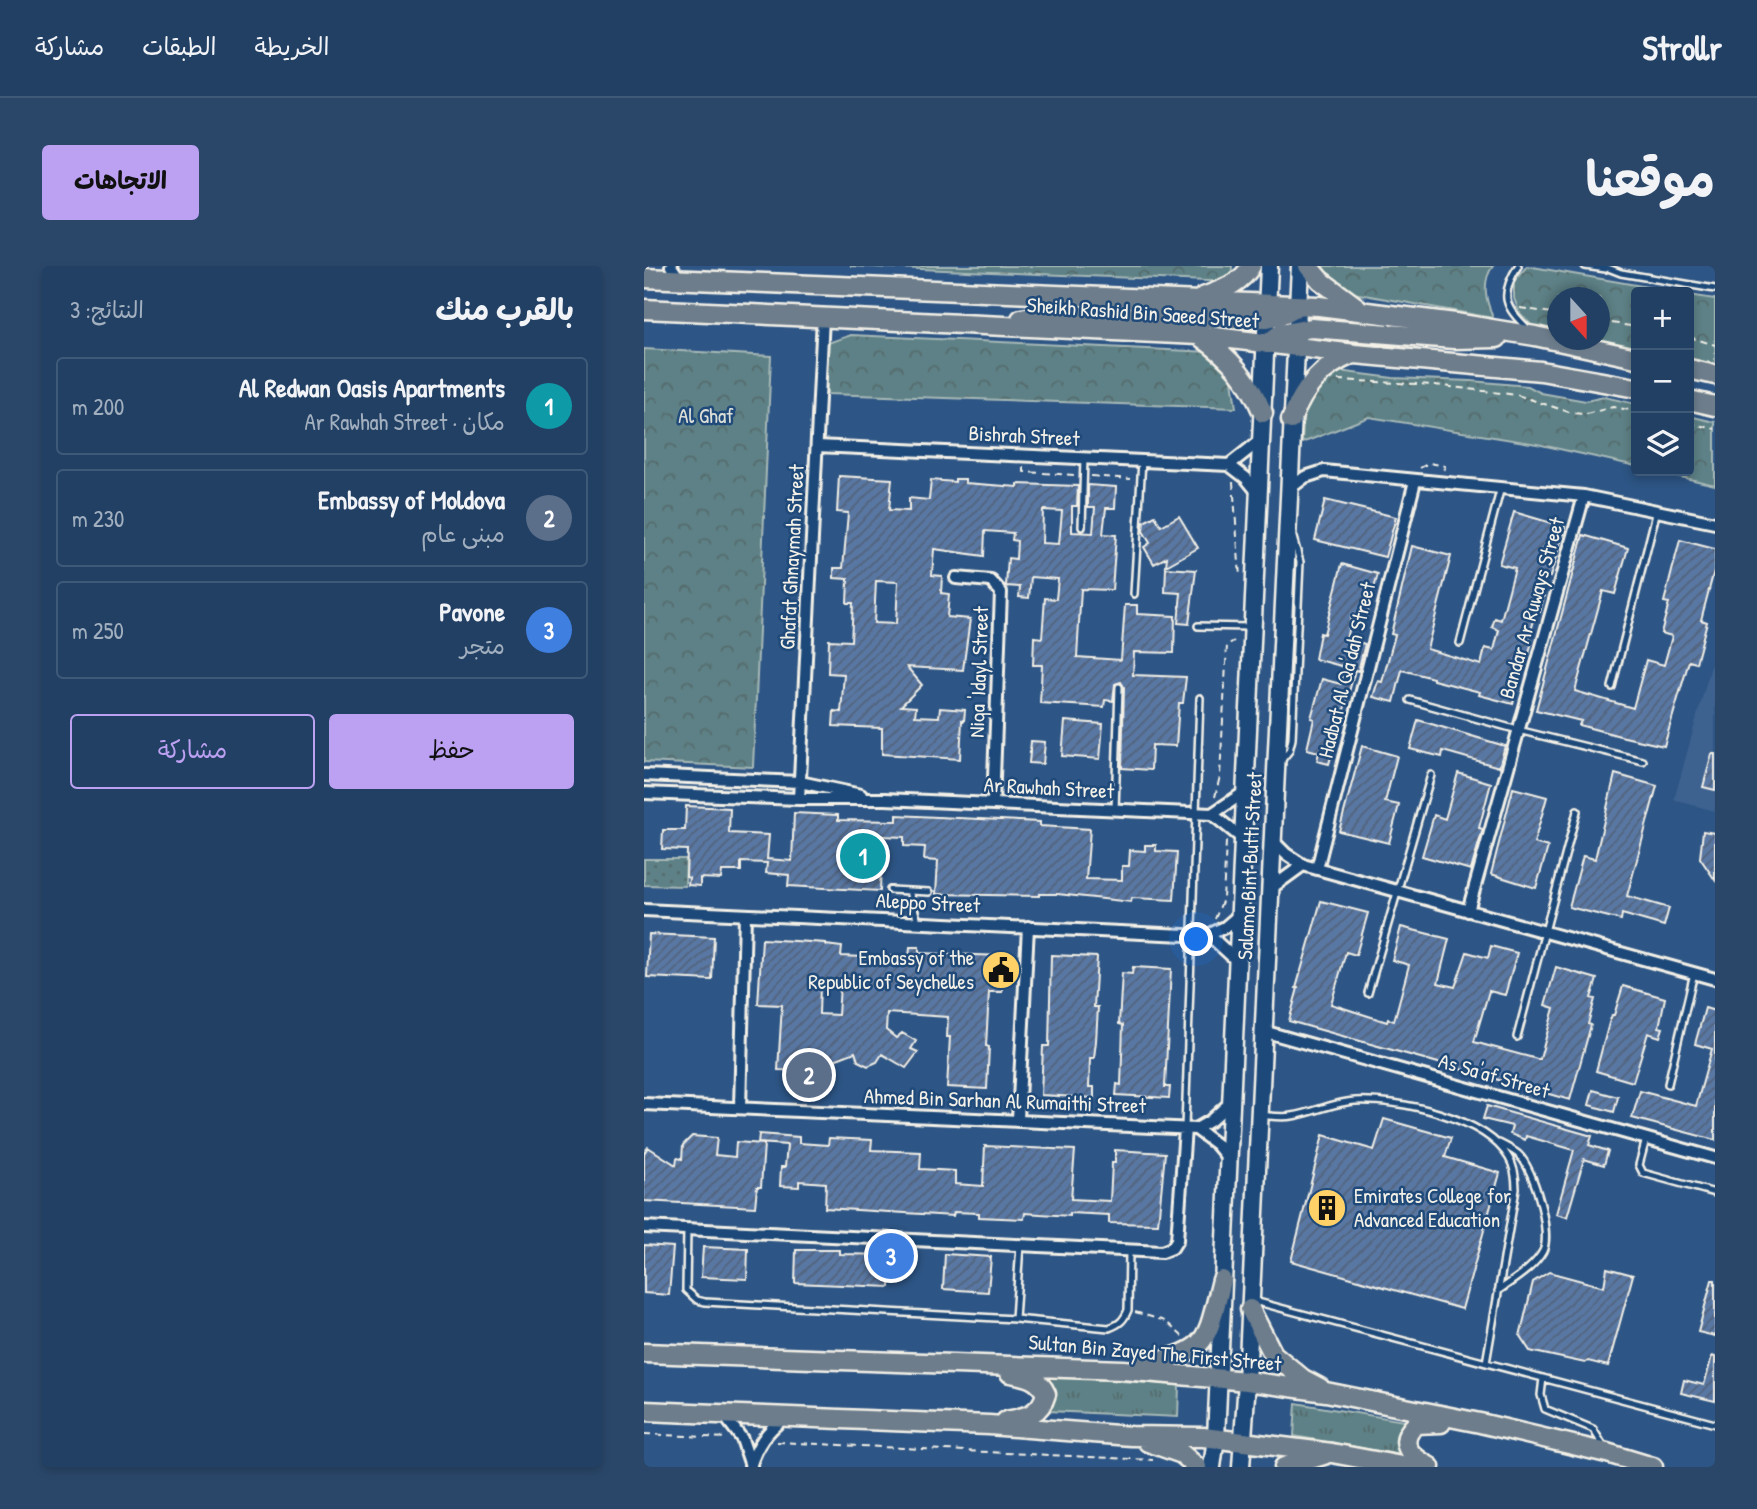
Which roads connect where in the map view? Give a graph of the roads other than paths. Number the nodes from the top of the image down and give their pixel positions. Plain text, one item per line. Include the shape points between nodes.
1 (1251, 266) edge
2 (1269, 266) edge
3 (1300, 266) edge
4 (1308, 266) edge
5 (1518, 266) edge
6 (1585, 266) edge
7 (1622, 266) edge
8 (1605, 267) edge
9 (675, 272) edge
10 (1621, 273) junction
11 (644, 278) edge
12 (1715, 289) edge
13 (1196, 300) junction
14 (1298, 306) junction
15 (644, 309) edge
16 (1266, 311) junction
17 (1364, 311) junction
18 (824, 317) junction
19 (978, 325) junction
20 (1198, 335) junction
21 (1535, 336) junction
22 (1296, 339) junction
23 (1267, 344) junction
24 (1355, 354) junction
25 (1631, 357) edge
26 (1694, 370) edge
27 (1715, 375) edge
28 (1631, 387) edge
29 (1694, 401) edge
30 (1715, 406) edge
31 (1263, 414) junction
32 (1291, 420) junction
33 (1262, 439) junction
34 (817, 446) junction
35 (1084, 458) junction
36 (1142, 460) junction
37 (1230, 469) junction
38 (1415, 481) junction
39 (1501, 487) junction
40 (1288, 490) junction
41 (1259, 494) junction
42 (1584, 496) junction
43 (1657, 510) junction
44 (1715, 523) edge
45 (1082, 527) dead end
46 (956, 578) dead end
47 (1134, 594) dead end
48 (1198, 626) dead end
49 (1253, 627) junction
50 (1460, 643) dead end
51 (1119, 687) dead end
52 (1612, 687) dead end
53 (1200, 698) dead end
54 (1410, 700) dead end
55 (1518, 730) junction
56 (1643, 761) dead end
57 (644, 775) edge
58 (1432, 775) dead end
59 (800, 782) junction
60 (1245, 792) junction
61 (644, 793) edge
62 (799, 799) junction
63 (885, 799) junction
64 (993, 804) junction
65 (1115, 810) junction
66 (1577, 811) dead end
67 (1196, 814) junction
68 (1212, 814) junction
69 (1243, 839) junction
70 (1272, 840) junction
71 (1303, 865) junction
72 (1317, 869) junction
73 (1270, 889) junction
74 (890, 890) dead end
75 (909, 891) junction
76 (1397, 891) junction
77 (929, 892) dead end
78 (644, 910) edge
79 (1468, 911) junction
80 (746, 915) junction
81 (1239, 915) junction
82 (918, 922) junction
83 (1028, 928) junction
84 (1545, 932) junction
85 (1192, 935) junction
86 (1209, 935) junction
87 (1237, 961) junction
88 (1695, 973) junction
89 (1715, 979) edge
90 (1368, 993) dead end
91 (1263, 1031) junction
92 (1517, 1037) dead end
93 (1668, 1084) dead end
94 (1230, 1103) junction
95 (644, 1104) edge
96 (740, 1108) junction
97 (1259, 1115) junction
98 (1018, 1119) junction
99 (1190, 1128) junction
100 (1492, 1138) junction
101 (1646, 1139) junction
102 (1227, 1157) junction
103 (1715, 1158) edge
104 (1516, 1177) junction
105 (1533, 1179) junction
106 (1715, 1193) edge
107 (644, 1227) edge
108 (687, 1230) junction
109 (1020, 1244) junction
110 (1129, 1251) junction
111 (1222, 1280) junction
112 (1498, 1291) junction
113 (1251, 1304) junction
114 (1015, 1319) junction
115 (644, 1353) edge
116 (963, 1363) junction
117 (1486, 1363) junction
118 (1124, 1370) junction
119 (1217, 1378) junction
120 (1543, 1378) junction
121 (1247, 1381) junction
122 (1326, 1392) junction
123 (644, 1411) edge
124 (724, 1415) junction
125 (784, 1418) junction
126 (1480, 1423) junction
127 (1715, 1424) edge
128 (989, 1425) junction
129 (1131, 1436) junction
130 (1216, 1438) junction
131 (1242, 1442) junction
132 (1332, 1453) junction
133 (1607, 1453) junction
134 (750, 1466) edge
135 (1197, 1467) edge
136 (1213, 1467) edge
137 (1241, 1467) edge
138 (1284, 1467) edge
139 (1406, 1467) edge
140 (1430, 1467) edge
141 (1653, 1467) edge

1 - 13 main road via 1230,286
2 - 16 main road, Salama Bint Butti Street
3 - 14 main road, Salama Bint Butti Street
4 - 17 main road
5 - 21 lane via 1507,291 1509,310
6 - 8 lane
7 - 10 lane
8 - 10 lane
9 - 11 main road, Sheikh Rashid Bin Saeed Street
9 - 13 main road, Sheikh Rashid Bin Saeed Street via 827,286
10 - 12 lane
13 - 16 main road, Sheikh Rashid Bin Saeed Street
14 - 16 main road, Sheikh Rashid Bin Saeed Street
14 - 17 main road, Sheikh Rashid Bin Saeed Street
14 - 22 main road, Salama Bint Butti Street
15 - 18 main road, Sheikh Rashid Bin Saeed Street
16 - 19 main road via 1046,315
16 - 23 main road, Salama Bint Butti Street
17 - 21 main road, Sheikh Rashid Bin Saeed Street
18 - 19 main road, Sheikh Rashid Bin Saeed Street
18 - 34 street, Ghafat Ghnaymah Street
19 - 20 main road, Sheikh Rashid Bin Saeed Street
20 - 23 main road, Sheikh Rashid Bin Saeed Street
20 - 31 main road via 1240,371
21 - 22 main road via 1454,339 1311,328
21 - 25 main road, Sheikh Rashid Bin Saeed Street
22 - 23 main road, Sheikh Rashid Bin Saeed Street
22 - 24 main road, Sheikh Rashid Bin Saeed Street
22 - 32 main road, Salama Bint Butti Street
23 - 31 main road, Salama Bint Butti Street
24 - 28 main road, Sheikh Rashid Bin Saeed Street via 1541,371
24 - 32 main road via 1314,378
26 - 27 main road
29 - 30 main road
31 - 33 main road, Salama Bint Butti Street
32 - 40 main road, Salama Bint Butti Street
33 - 37 street
33 - 41 main road, Salama Bint Butti Street
34 - 35 street, Bishrah Street
34 - 59 street, Ghafat Ghnaymah Street
35 - 36 street, Bishrah Street
35 - 45 lane
36 - 37 street, Bishrah Street
36 - 47 lane
37 - 41 street via 1246,478
38 - 39 street
38 - 40 street via 1324,471 1305,477
38 - 72 street, Hadbat Al Qa'dah Street
39 - 42 street
39 - 50 lane
40 - 70 main road, Salama Bint Butti Street
41 - 49 main road, Salama Bint Butti Street
42 - 43 street
42 - 55 street, Bandar Ar Ruways Street
43 - 44 street
43 - 52 lane
46 - 64 street, Niqa 'Idayl Street via 991,581 1001,592
48 - 49 lane
49 - 60 main road, Salama Bint Butti Street
51 - 65 lane
53 - 67 lane
54 - 55 lane, Bandar Ar Ruways Street
55 - 56 lane, Bandar Ar Ruways Street
55 - 79 street, Bandar Ar Ruways Street
57 - 59 street, Ar Rawhah Street
58 - 76 lane
59 - 62 street, Ghafat Ghnaymah Street
59 - 63 street, Ar Rawhah Street
60 - 68 street
60 - 69 main road, Salama Bint Butti Street
61 - 62 street, Ar Rawhah Street
62 - 63 street, Ar Rawhah Street
63 - 64 street, Ar Rawhah Street
64 - 65 street, Ar Rawhah Street
65 - 67 street, Ar Rawhah Street
66 - 84 lane
67 - 68 street, Ar Rawhah Street
67 - 85 lane
68 - 69 street
69 - 81 main road, Salama Bint Butti Street
70 - 71 street
70 - 73 main road, Salama Bint Butti Street
71 - 72 street
71 - 73 street
72 - 76 street
73 - 91 main road, Salama Bint Butti Street
74 - 75 lane
75 - 77 lane
75 - 82 lane
76 - 79 street
76 - 90 lane
78 - 80 street, Aleppo Street
79 - 84 street
80 - 82 street, Aleppo Street
80 - 96 street
81 - 86 street
81 - 87 main road, Salama Bint Butti Street
82 - 83 street, Aleppo Street
83 - 85 street, Aleppo Street
83 - 98 street
84 - 88 street
84 - 92 lane
85 - 86 street, Aleppo Street
85 - 99 lane
86 - 87 street
87 - 94 main road, Salama Bint Butti Street
88 - 89 street
88 - 93 lane
91 - 97 main road, Salama Bint Butti Street
91 - 101 street, As Sa'af Street
94 - 99 street via 1210,1121
94 - 102 main road, Salama Bint Butti Street
95 - 96 street, Ahmed Bin Sarhan Al Rumaithi Street
96 - 98 street, Ahmed Bin Sarhan Al Rumaithi Street
97 - 100 lane via 1291,1116 1353,1101 1387,1101 1436,1111
97 - 113 main road, Salama Bint Butti Street
98 - 99 street, Ahmed Bin Sarhan Al Rumaithi Street
99 - 102 street
99 - 110 street via 1177,1240 1162,1252
100 - 104 lane via 1510,1160
100 - 105 lane via 1520,1155
101 - 103 street, As Sa'af Street
101 - 106 lane via 1639,1165 1643,1173
102 - 111 main road, Salama Bint Butti Street
104 - 105 lane
104 - 112 lane
105 - 112 lane via 1546,1243 1537,1260
107 - 108 street
108 - 109 street
108 - 114 lane via 686,1290 697,1300
109 - 110 street
109 - 114 lane
110 - 114 lane via 1128,1310 1119,1324 1109,1328
111 - 118 main road via 1208,1332 1196,1348 1182,1356
111 - 119 main road, Salama Bint Butti Street
112 - 117 lane
113 - 117 lane
113 - 121 main road, Salama Bint Butti Street
113 - 122 main road via 1273,1354
115 - 116 main road, Sultan Bin Zayed The First Street
116 - 118 main road, Sultan Bin Zayed The First Street
116 - 128 main road via 1033,1378 1046,1394 1042,1406 1032,1414
117 - 120 lane
118 - 119 main road, Sultan Bin Zayed The First Street
119 - 121 main road, Sultan Bin Zayed The First Street
119 - 130 main road, Salama Bint Butti Street
120 - 127 lane
120 - 133 lane via 1545,1409 1593,1429
121 - 122 main road, Sultan Bin Zayed The First Street
121 - 131 main road, Salama Bint Butti Street
122 - 126 main road, Sultan Bin Zayed The First Street
123 - 124 main road
124 - 125 main road
124 - 134 street via 742,1438
125 - 128 main road
125 - 134 street via 761,1441
126 - 133 main road, Sultan Bin Zayed The First Street
126 - 140 main road via 1416,1424 1406,1443 1411,1454
128 - 129 main road
129 - 130 main road
129 - 135 main road via 1182,1454
130 - 131 main road
130 - 136 main road, Salama Bint Butti Street
131 - 132 main road
131 - 137 main road, Salama Bint Butti Street
132 - 138 main road
132 - 139 main road
133 - 141 main road, Sultan Bin Zayed The First Street

